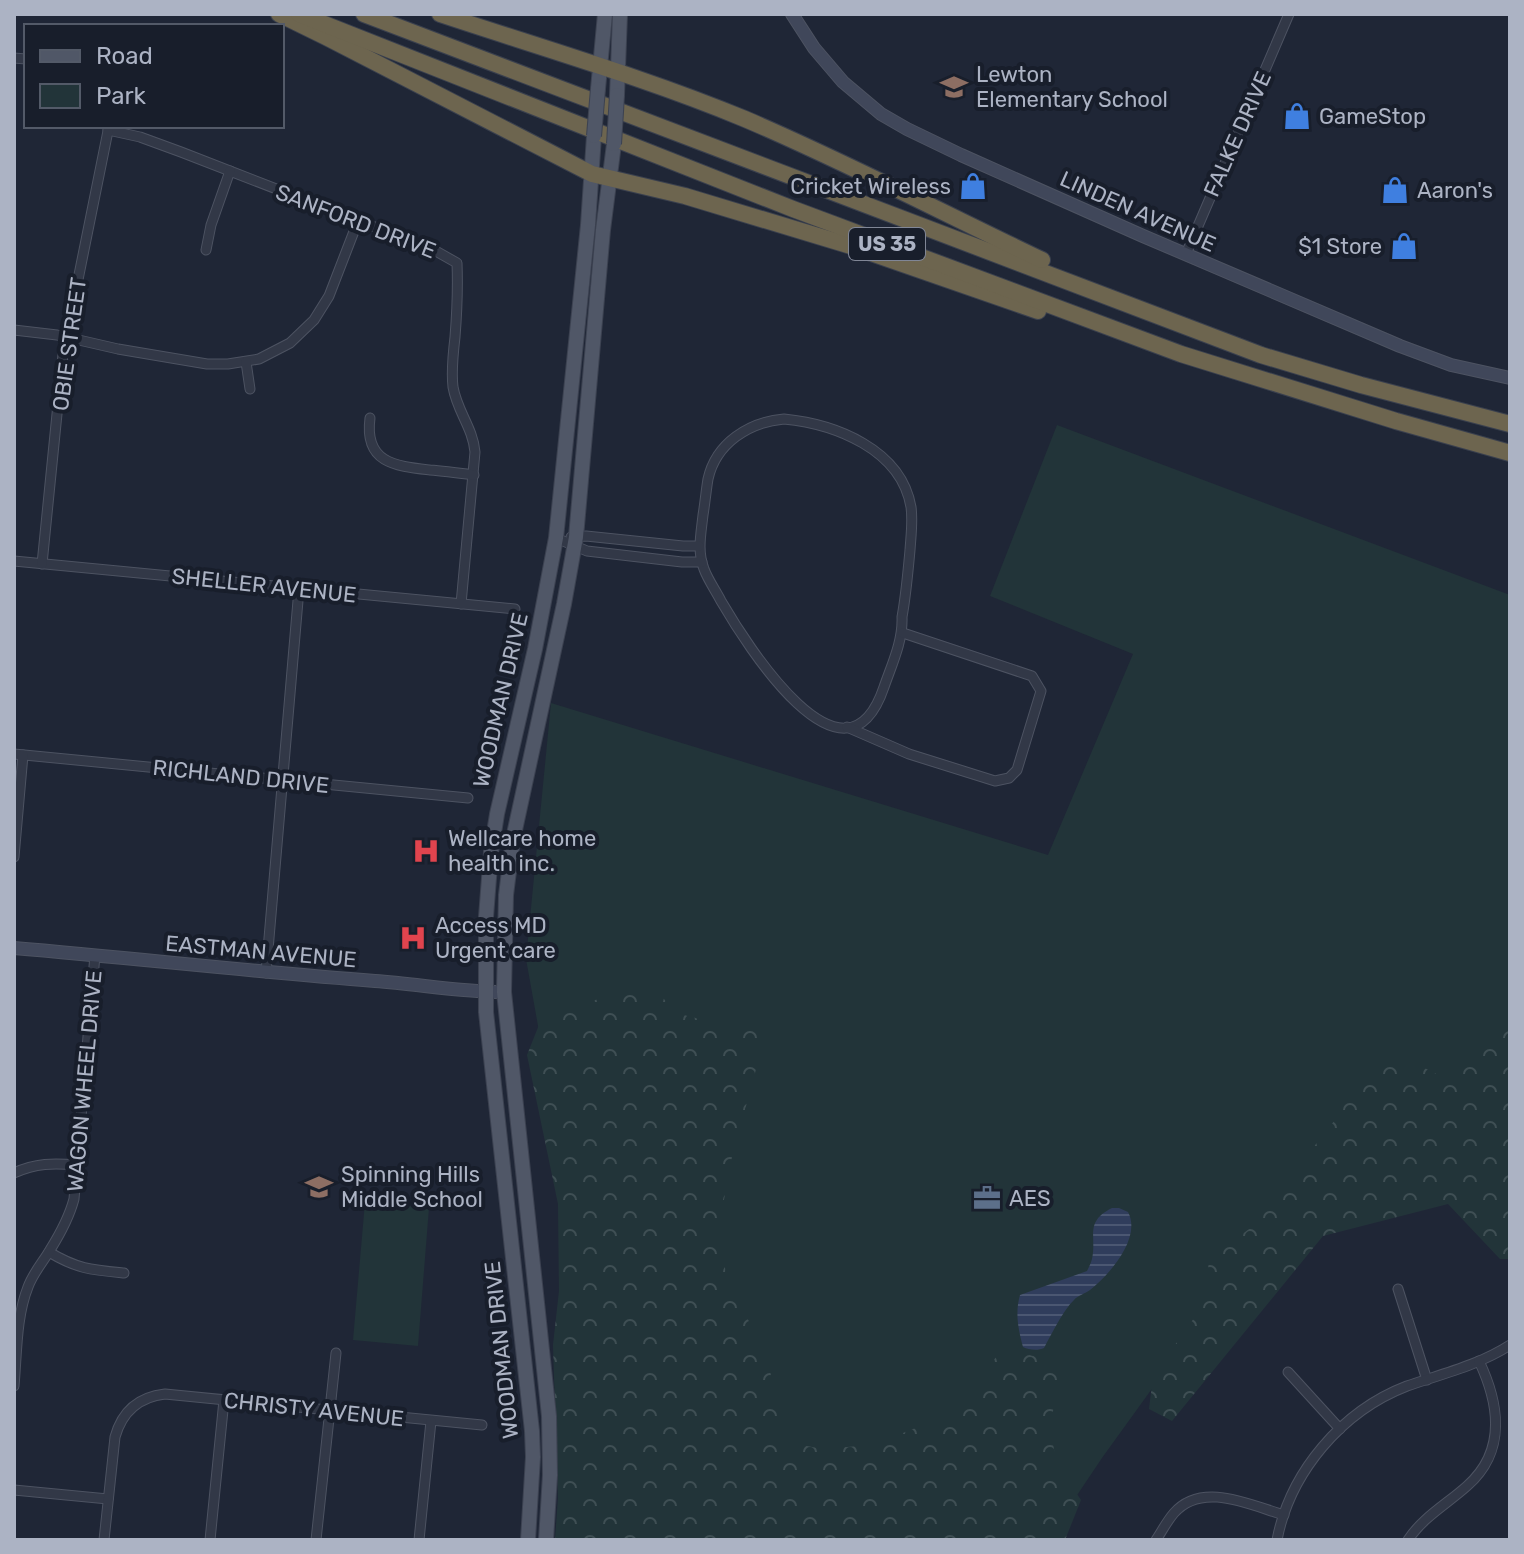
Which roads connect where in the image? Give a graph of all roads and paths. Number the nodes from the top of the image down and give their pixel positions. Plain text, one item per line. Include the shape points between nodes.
1 (279, 14) edge
2 (299, 14) edge
3 (364, 14) edge
4 (440, 14) edge
5 (605, 14) edge
6 (620, 14) edge
7 (792, 14) edge
8 (1289, 14) edge
9 (600, 66) junction
10 (618, 71) junction
11 (109, 128) edge
12 (230, 171) junction
13 (592, 174) junction
14 (610, 178) junction
15 (358, 221) junction
16 (206, 250) dead end
17 (1186, 254) junction
18 (1111, 297) junction
19 (14, 330) edge
20 (67, 337) junction
21 (1181, 354) junction
22 (246, 362) junction
23 (1510, 378) edge
24 (250, 389) dead end
25 (370, 418) dead end
26 (1510, 424) edge
27 (1510, 453) edge
28 (474, 475) junction
29 (556, 538) junction
30 (575, 541) junction
31 (699, 546) junction
32 (14, 561) edge
33 (702, 562) junction
34 (42, 564) junction
35 (299, 589) junction
36 (461, 604) junction
37 (515, 609) dead end
38 (903, 633) junction
39 (847, 727) junction
40 (19, 754) edge
41 (284, 780) junction
42 (468, 798) dead end
43 (14, 857) edge
44 (14, 948) edge
45 (95, 955) junction
46 (266, 973) junction
47 (485, 992) junction
48 (504, 992) junction
49 (77, 1165) junction
50 (14, 1173) edge
51 (49, 1252) junction
52 (124, 1273) dead end
53 (1398, 1289) dead end
54 (1510, 1345) edge
55 (336, 1353) dead end
56 (1479, 1361) junction
57 (1288, 1372) dead end
58 (1427, 1380) junction
59 (14, 1386) edge
60 (224, 1400) junction
61 (329, 1410) junction
62 (431, 1421) junction
63 (482, 1425) dead end
64 (1340, 1429) junction
65 (14, 1490) edge
66 (108, 1499) junction
67 (1284, 1515) junction
68 (104, 1540) edge
69 (210, 1540) edge
70 (316, 1540) edge
71 (419, 1540) edge
72 (528, 1540) edge
73 (546, 1540) edge
74 (1156, 1540) edge
75 (1277, 1540) edge
76 (1408, 1540) edge

1 - 13 highway
2 - 21 highway, US 35 via 793,209
3 - 18 highway, US 35
4 - 9 highway
5 - 9 main road, WOODMAN DRIVE
6 - 10 main road, WOODMAN DRIVE
7 - 17 main road, LINDEN AVENUE via 843,82 899,125
8 - 17 street, FALKE DRIVE
9 - 10 highway
9 - 13 main road, WOODMAN DRIVE, bridge
10 - 14 main road, WOODMAN DRIVE, bridge
10 - 18 highway via 826,155
11 - 12 street, SANFORD DRIVE
11 - 20 street, OBIE STREET
12 - 15 street, SANFORD DRIVE
12 - 16 street
13 - 14 highway
13 - 29 main road, WOODMAN DRIVE
14 - 21 highway via 851,246
14 - 30 main road, WOODMAN DRIVE
15 - 22 street via 314,320 278,351
15 - 28 street, SANFORD DRIVE via 457,263 452,375 474,442
17 - 23 main road, LINDEN AVENUE via 1400,346 1475,372
18 - 26 highway, US 35 via 1261,355
19 - 20 street
20 - 22 street via 207,364
20 - 34 street, OBIE STREET
21 - 27 highway, US 35
22 - 24 street
25 - 28 street via 374,449 392,465
28 - 36 street, SANFORD DRIVE
29 - 30 street
29 - 47 main road, WOODMAN DRIVE via 491,852
30 - 31 street via 586,536
30 - 33 street via 587,551
30 - 48 main road, WOODMAN DRIVE via 513,839
31 - 33 street
31 - 38 street via 712,466 739,433 784,419 847,435 895,469 909,499 912,522
32 - 34 street, SHELLER AVENUE
33 - 39 street via 769,674 820,722
34 - 35 street, SHELLER AVENUE
35 - 36 street, SHELLER AVENUE
35 - 41 street
36 - 37 street, SHELLER AVENUE
38 - 39 street via 874,709 863,722
38 - 39 street via 1032,676 1041,691 1017,770 995,781 909,754
40 - 41 street, RICHLAND DRIVE
40 - 43 street
41 - 42 street, RICHLAND DRIVE
41 - 46 street
44 - 45 main road, EASTMAN AVENUE
45 - 46 main road, EASTMAN AVENUE
45 - 49 street, WAGON WHEEL DRIVE
46 - 47 main road, EASTMAN AVENUE
47 - 48 main road, EASTMAN AVENUE
47 - 72 main road, WOODMAN DRIVE via 532,1431
48 - 73 main road, WOODMAN DRIVE via 549,1416
49 - 50 street via 45,1163
49 - 51 street, WAGON WHEEL DRIVE via 70,1214
51 - 52 street via 79,1267
51 - 59 street, WAGON WHEEL DRIVE via 24,1301
53 - 58 street
54 - 56 street
55 - 61 street
56 - 58 street
56 - 76 street via 1496,1409 1491,1448 1470,1483
57 - 64 street
58 - 64 street via 1388,1395
60 - 61 street, CHRISTY AVENUE
60 - 66 street, CHRISTY AVENUE via 165,1394 128,1410 115,1437
60 - 69 street
61 - 62 street, CHRISTY AVENUE
61 - 70 street
62 - 63 street, CHRISTY AVENUE
62 - 71 street
64 - 67 street via 1309,1464
65 - 66 street
66 - 68 street
67 - 74 street via 1222,1497 1201,1497 1174,1513
67 - 75 street

